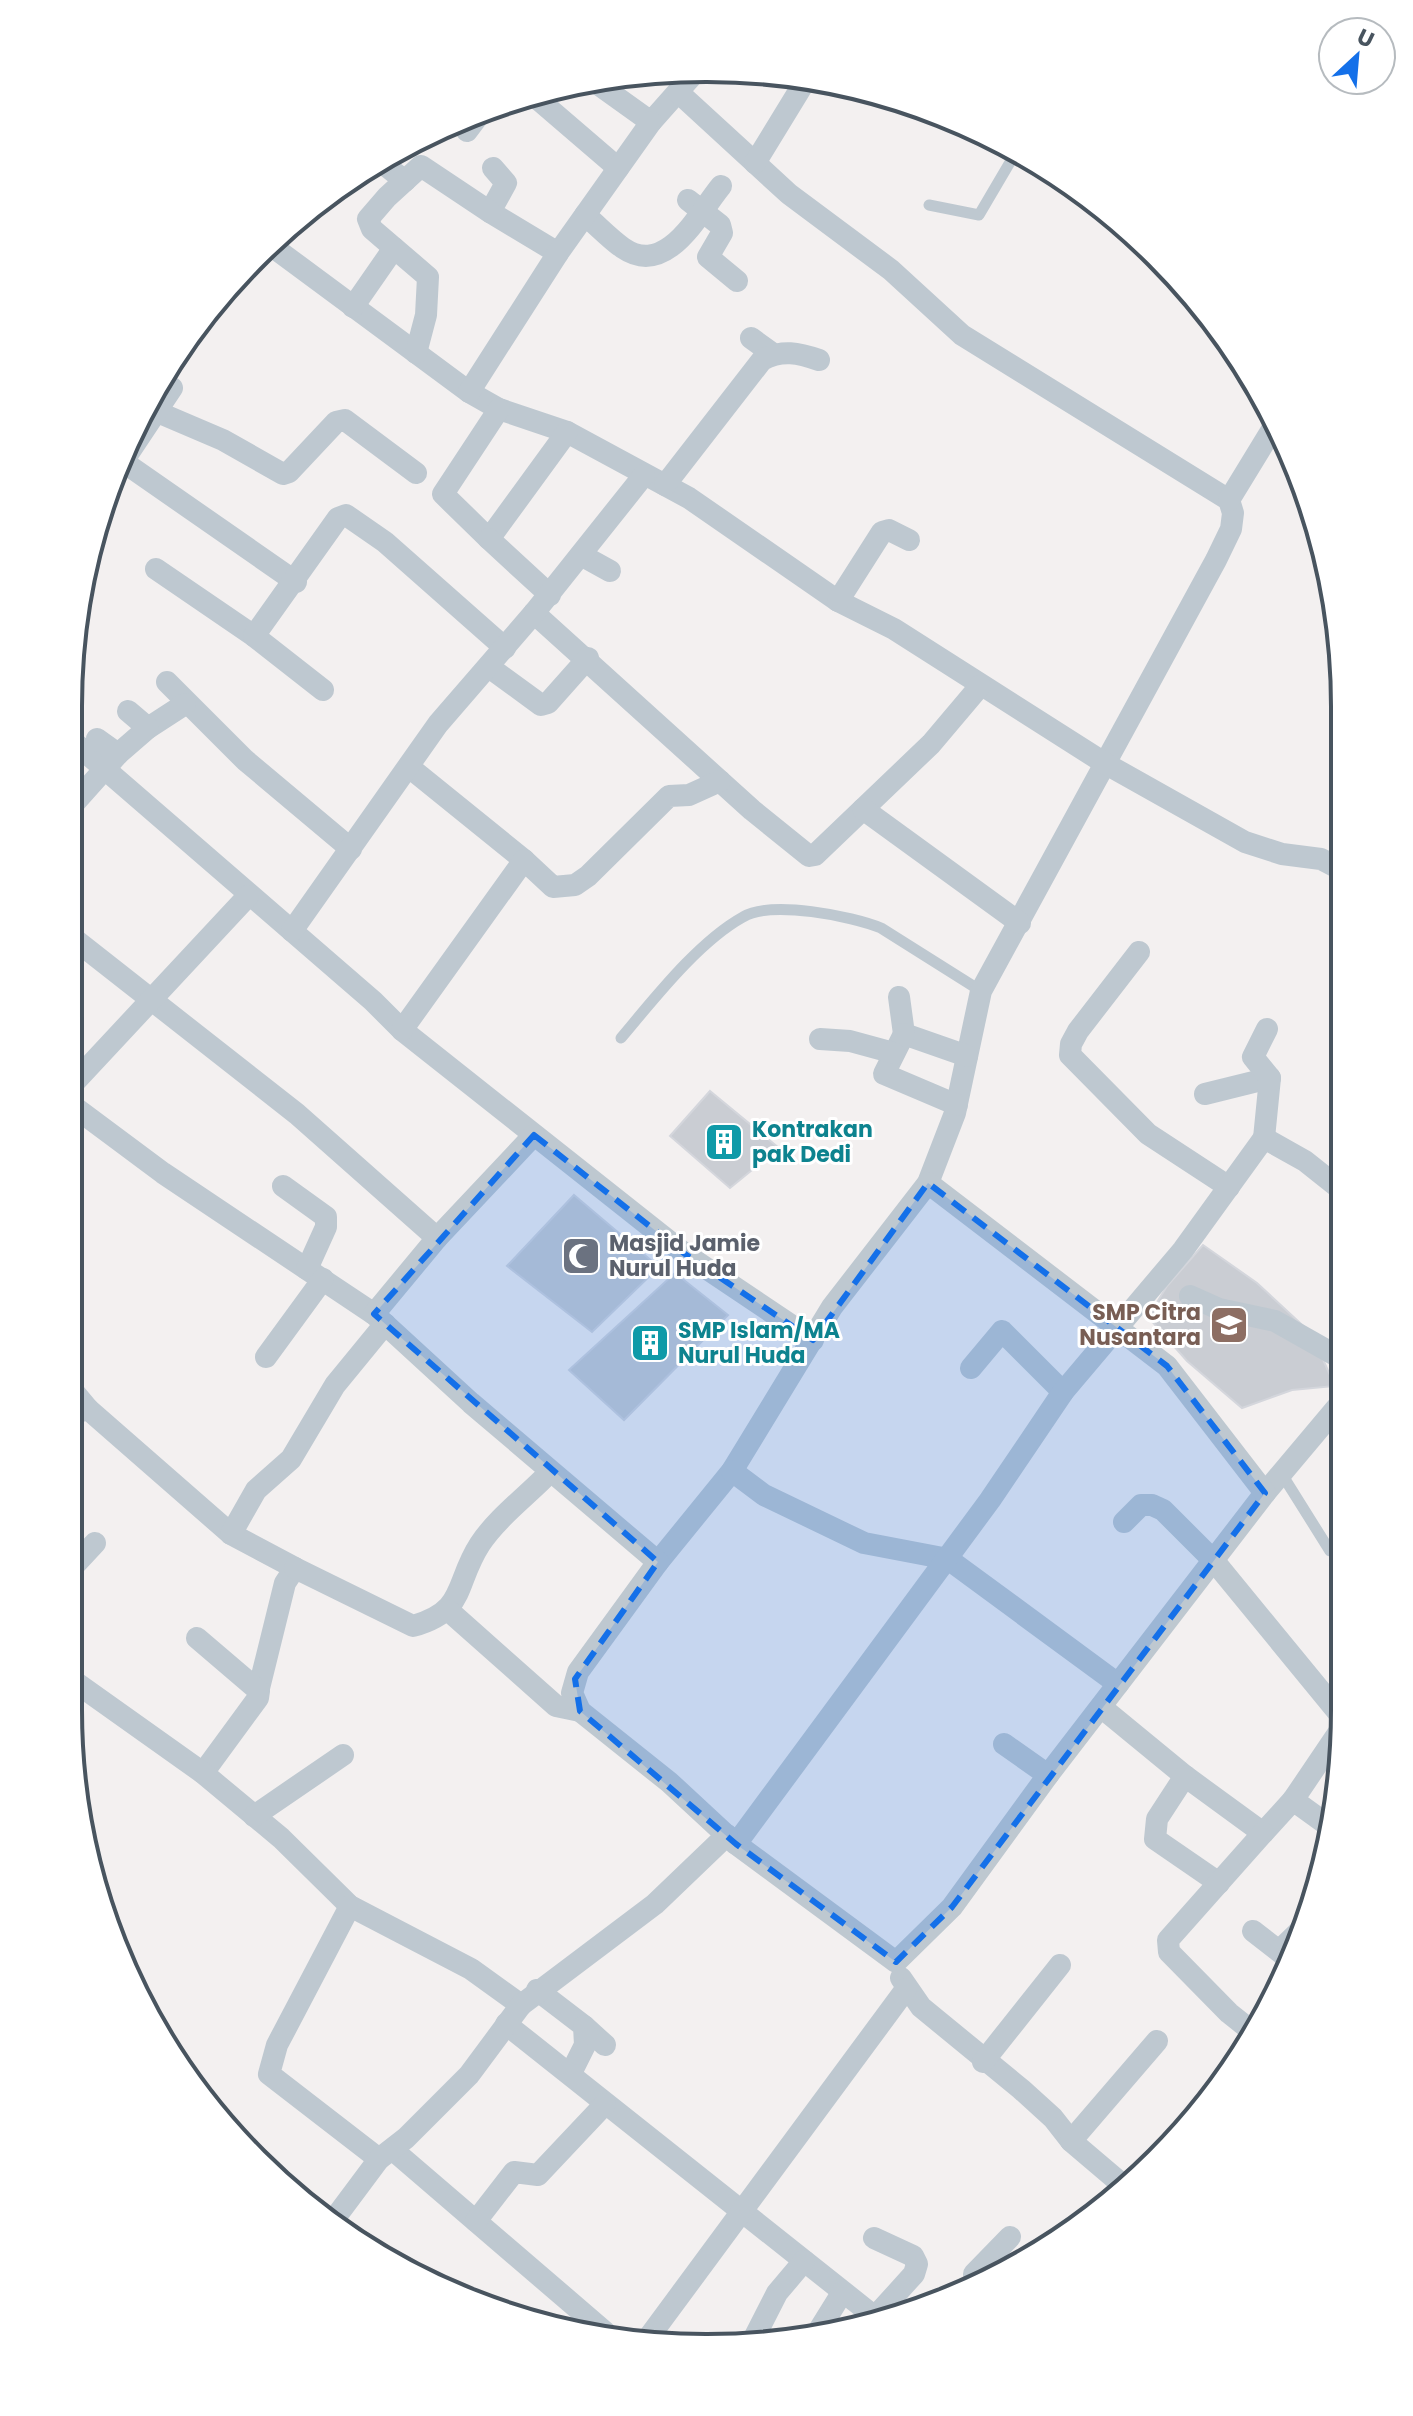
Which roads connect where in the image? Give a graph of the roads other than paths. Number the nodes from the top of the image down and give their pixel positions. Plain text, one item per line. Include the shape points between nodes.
1 (687, 82) edge
2 (800, 89) edge
3 (607, 90) edge
4 (679, 93) junction
5 (543, 104) edge
6 (651, 122) junction
7 (1011, 161) edge
8 (755, 163) junction
9 (493, 168) dead end
10 (618, 168) junction
11 (390, 169) edge
12 (405, 181) junction
13 (721, 186) dead end
14 (929, 205) dead end
15 (694, 206) junction
16 (490, 212) junction
17 (585, 215) junction
18 (394, 248) junction
19 (279, 252) edge
20 (558, 253) junction
21 (737, 281) dead end
22 (353, 307) junction
23 (751, 338) dead end
24 (416, 353) junction
25 (773, 354) junction
26 (819, 360) dead end
27 (172, 388) dead end
28 (469, 392) junction
29 (161, 403) edge
30 (499, 409) junction
31 (156, 412) edge
32 (567, 432) junction
33 (1269, 435) edge
34 (129, 470) edge
35 (416, 473) dead end
36 (644, 475) junction
37 (665, 485) junction
38 (1229, 500) junction
39 (489, 539) junction
40 (909, 540) dead end
41 (581, 555) junction
42 (156, 569) dead end
43 (610, 571) dead end
44 (296, 582) junction
45 (550, 595) junction
46 (838, 601) junction
47 (534, 613) junction
48 (254, 636) junction
49 (505, 648) junction
50 (588, 658) junction
51 (489, 667) junction
52 (167, 682) dead end
53 (980, 686) junction
54 (323, 690) dead end
55 (185, 704) junction
56 (128, 711) dead end
57 (148, 728) junction
58 (97, 739) dead end
59 (82, 745) edge
60 (111, 761) junction
61 (1106, 764) junction
62 (409, 767) junction
63 (720, 781) junction
64 (82, 794) edge
65 (863, 809) junction
66 (351, 849) junction
67 (524, 860) junction
68 (1331, 860) edge
69 (248, 896) junction
70 (1020, 923) junction
71 (292, 931) junction
72 (82, 946) edge
73 (1139, 952) dead end
74 (981, 991) junction
75 (899, 997) dead end
76 (148, 1000) junction
77 (1267, 1029) dead end
78 (402, 1030) junction
79 (621, 1038) dead end
80 (820, 1039) dead end
81 (899, 1044) junction
82 (967, 1056) junction
83 (82, 1074) edge
84 (1270, 1078) junction
85 (1205, 1094) dead end
86 (957, 1105) junction
87 (82, 1113) edge
88 (534, 1135) junction
89 (1264, 1138) junction
90 (1331, 1182) edge
91 (928, 1183) junction
92 (283, 1186) dead end
93 (1229, 1187) junction
94 (437, 1238) junction
95 (315, 1274) junction
96 (1190, 1296) dead end
97 (380, 1319) junction
98 (1114, 1327) junction
99 (813, 1340) junction
100 (1331, 1353) edge
101 (266, 1357) dead end
102 (971, 1368) dead end
103 (1063, 1392) junction
104 (82, 1415) edge
105 (1331, 1415) edge
106 (732, 1471) junction
107 (550, 1472) junction
108 (1283, 1476) junction
109 (1265, 1493) junction
110 (1124, 1522) dead end
111 (231, 1534) junction
112 (95, 1543) dead end
113 (1330, 1551) dead end
114 (82, 1557) edge
115 (948, 1559) junction
116 (1214, 1561) junction
117 (658, 1562) junction
118 (295, 1568) junction
119 (449, 1611) junction
120 (197, 1638) dead end
121 (1118, 1684) junction
122 (82, 1687) edge
123 (259, 1688) junction
124 (1331, 1705) edge
125 (1101, 1707) junction
126 (580, 1711) junction
127 (1004, 1744) dead end
128 (1330, 1745) edge
129 (343, 1755) dead end
130 (203, 1773) junction
131 (1048, 1775) junction
132 (1185, 1776) junction
133 (1293, 1800) junction
134 (254, 1816) junction
135 (1321, 1820) edge
136 (1263, 1833) junction
137 (732, 1839) junction
138 (1219, 1883) junction
139 (350, 1906) junction
140 (1253, 1931) dead end
141 (1281, 1953) edge
142 (896, 1962) junction
143 (1060, 1965) dead end
144 (906, 1989) junction
145 (529, 1998) junction
146 (506, 2024) junction
147 (584, 2026) junction
148 (1245, 2026) edge
149 (1157, 2041) dead end
150 (605, 2045) dead end
151 (983, 2062) junction
152 (571, 2073) junction
153 (605, 2104) junction
154 (1071, 2141) junction
155 (386, 2154) junction
156 (1117, 2180) edge
157 (743, 2210) junction
158 (338, 2214) edge
159 (476, 2221) junction
160 (1010, 2237) dead end
161 (874, 2238) dead end
162 (804, 2261) junction
163 (974, 2274) edge
164 (842, 2293) junction
165 (883, 2308) edge
166 (869, 2313) edge
167 (823, 2323) edge
168 (596, 2324) edge
169 (654, 2332) edge
170 (757, 2332) edge

1 - 4 street
2 - 8 street
3 - 6 street
4 - 6 street
4 - 8 street
5 - 10 street
6 - 10 street
7 - 14 lane via 979,215
8 - 38 street via 891,270 962,335
9 - 16 street via 506,183
10 - 17 street
11 - 12 street
12 - 16 street via 426,167
12 - 18 street via 368,222
13 - 15 street
15 - 17 street via 674,246 652,256 623,249
15 - 21 street via 723,229 708,257
16 - 20 street
17 - 20 street
18 - 22 street
18 - 24 street via 429,281
19 - 22 street
20 - 28 street
22 - 24 street
23 - 25 street
24 - 28 street
25 - 26 street via 797,353
25 - 37 street via 762,360
27 - 29 street
28 - 30 street
30 - 32 street
30 - 39 street via 443,494
31 - 35 street via 283,474 336,422 345,420
32 - 36 street
32 - 39 street
33 - 38 street
34 - 44 street
36 - 37 street
36 - 41 street
37 - 46 street
38 - 61 street via 1231,529
39 - 45 street
40 - 46 street via 882,532
41 - 43 street
41 - 45 street
42 - 48 street
44 - 48 street
44 - 49 street via 338,518 348,515
45 - 47 street
46 - 53 street via 894,629
47 - 49 street
47 - 50 street
48 - 54 street
49 - 51 street
50 - 51 street via 541,705
50 - 63 street
51 - 62 street via 438,724
52 - 55 street
53 - 61 street
53 - 65 street via 931,744
55 - 57 street
55 - 66 street
56 - 57 street
57 - 60 street
58 - 60 street
59 - 60 street
60 - 64 street
60 - 69 street
61 - 68 street via 1253,846
61 - 70 street
62 - 66 street
62 - 67 street
63 - 65 street via 809,856
63 - 67 street via 689,795 669,796 575,885 553,887
65 - 70 street
66 - 71 street
67 - 78 street
69 - 71 street
69 - 76 street
70 - 74 street
71 - 78 street
72 - 76 street
73 - 93 street via 1078,1031 1070,1055 1148,1134
74 - 79 lane via 865,921 830,913 764,911 741,917 678,971
74 - 82 street
75 - 81 street
76 - 83 street
76 - 94 street via 297,1114
77 - 84 street via 1253,1057
78 - 88 street
80 - 81 street
81 - 82 street
81 - 86 street via 883,1070 886,1076
82 - 86 street
84 - 85 street
84 - 89 street
86 - 91 street
87 - 95 street
88 - 94 street
88 - 99 street via 685,1254
89 - 90 street
89 - 93 street
91 - 98 street
91 - 99 street via 851,1281
92 - 95 street via 326,1217
93 - 98 street via 1183,1250
94 - 97 street
95 - 97 street
95 - 101 street
96 - 100 street via 1219,1309 1275,1321
97 - 107 street
97 - 111 street via 291,1459 256,1490
98 - 103 street
98 - 109 street via 1167,1366
99 - 106 street
102 - 103 street via 1002,1331
103 - 115 street
104 - 111 street
105 - 108 street
106 - 115 street via 764,1495 864,1543
106 - 117 street
107 - 117 street
107 - 119 street via 480,1543
108 - 109 street
108 - 113 lane
109 - 116 street
110 - 116 street via 1141,1505 1152,1505
111 - 118 street
112 - 114 street
115 - 121 street
115 - 137 street
116 - 121 street
116 - 124 street
117 - 126 street via 575,1679 572,1693
118 - 119 street via 413,1626
118 - 123 street via 285,1583
119 - 126 street via 556,1706
120 - 123 street
121 - 125 street
122 - 130 street
123 - 130 street via 258,1698
125 - 131 street
125 - 132 street
126 - 137 street
127 - 131 street
128 - 133 street
129 - 134 street
130 - 134 street
131 - 142 street via 952,1907
132 - 136 street
132 - 138 street via 1157,1819 1155,1839
133 - 135 street
133 - 136 street
134 - 139 street
136 - 138 street
137 - 142 street
137 - 145 street
138 - 148 street via 1168,1940 1169,1952
139 - 145 street
139 - 155 street via 277,2045 269,2074
140 - 141 street
142 - 144 street
143 - 151 street
144 - 151 street
144 - 157 street
145 - 146 street
145 - 147 street
146 - 152 street
146 - 155 street via 469,2075
147 - 150 street
147 - 152 street via 585,2045
149 - 154 street
151 - 154 street via 1053,2118
152 - 153 street
153 - 157 street
153 - 159 street via 538,2175 514,2172
154 - 156 street
155 - 158 street
155 - 159 street
157 - 162 street
157 - 169 street
159 - 168 street
160 - 163 street
161 - 165 street via 913,2256 917,2264
162 - 164 street
162 - 170 street via 777,2293
164 - 166 street
164 - 167 street

